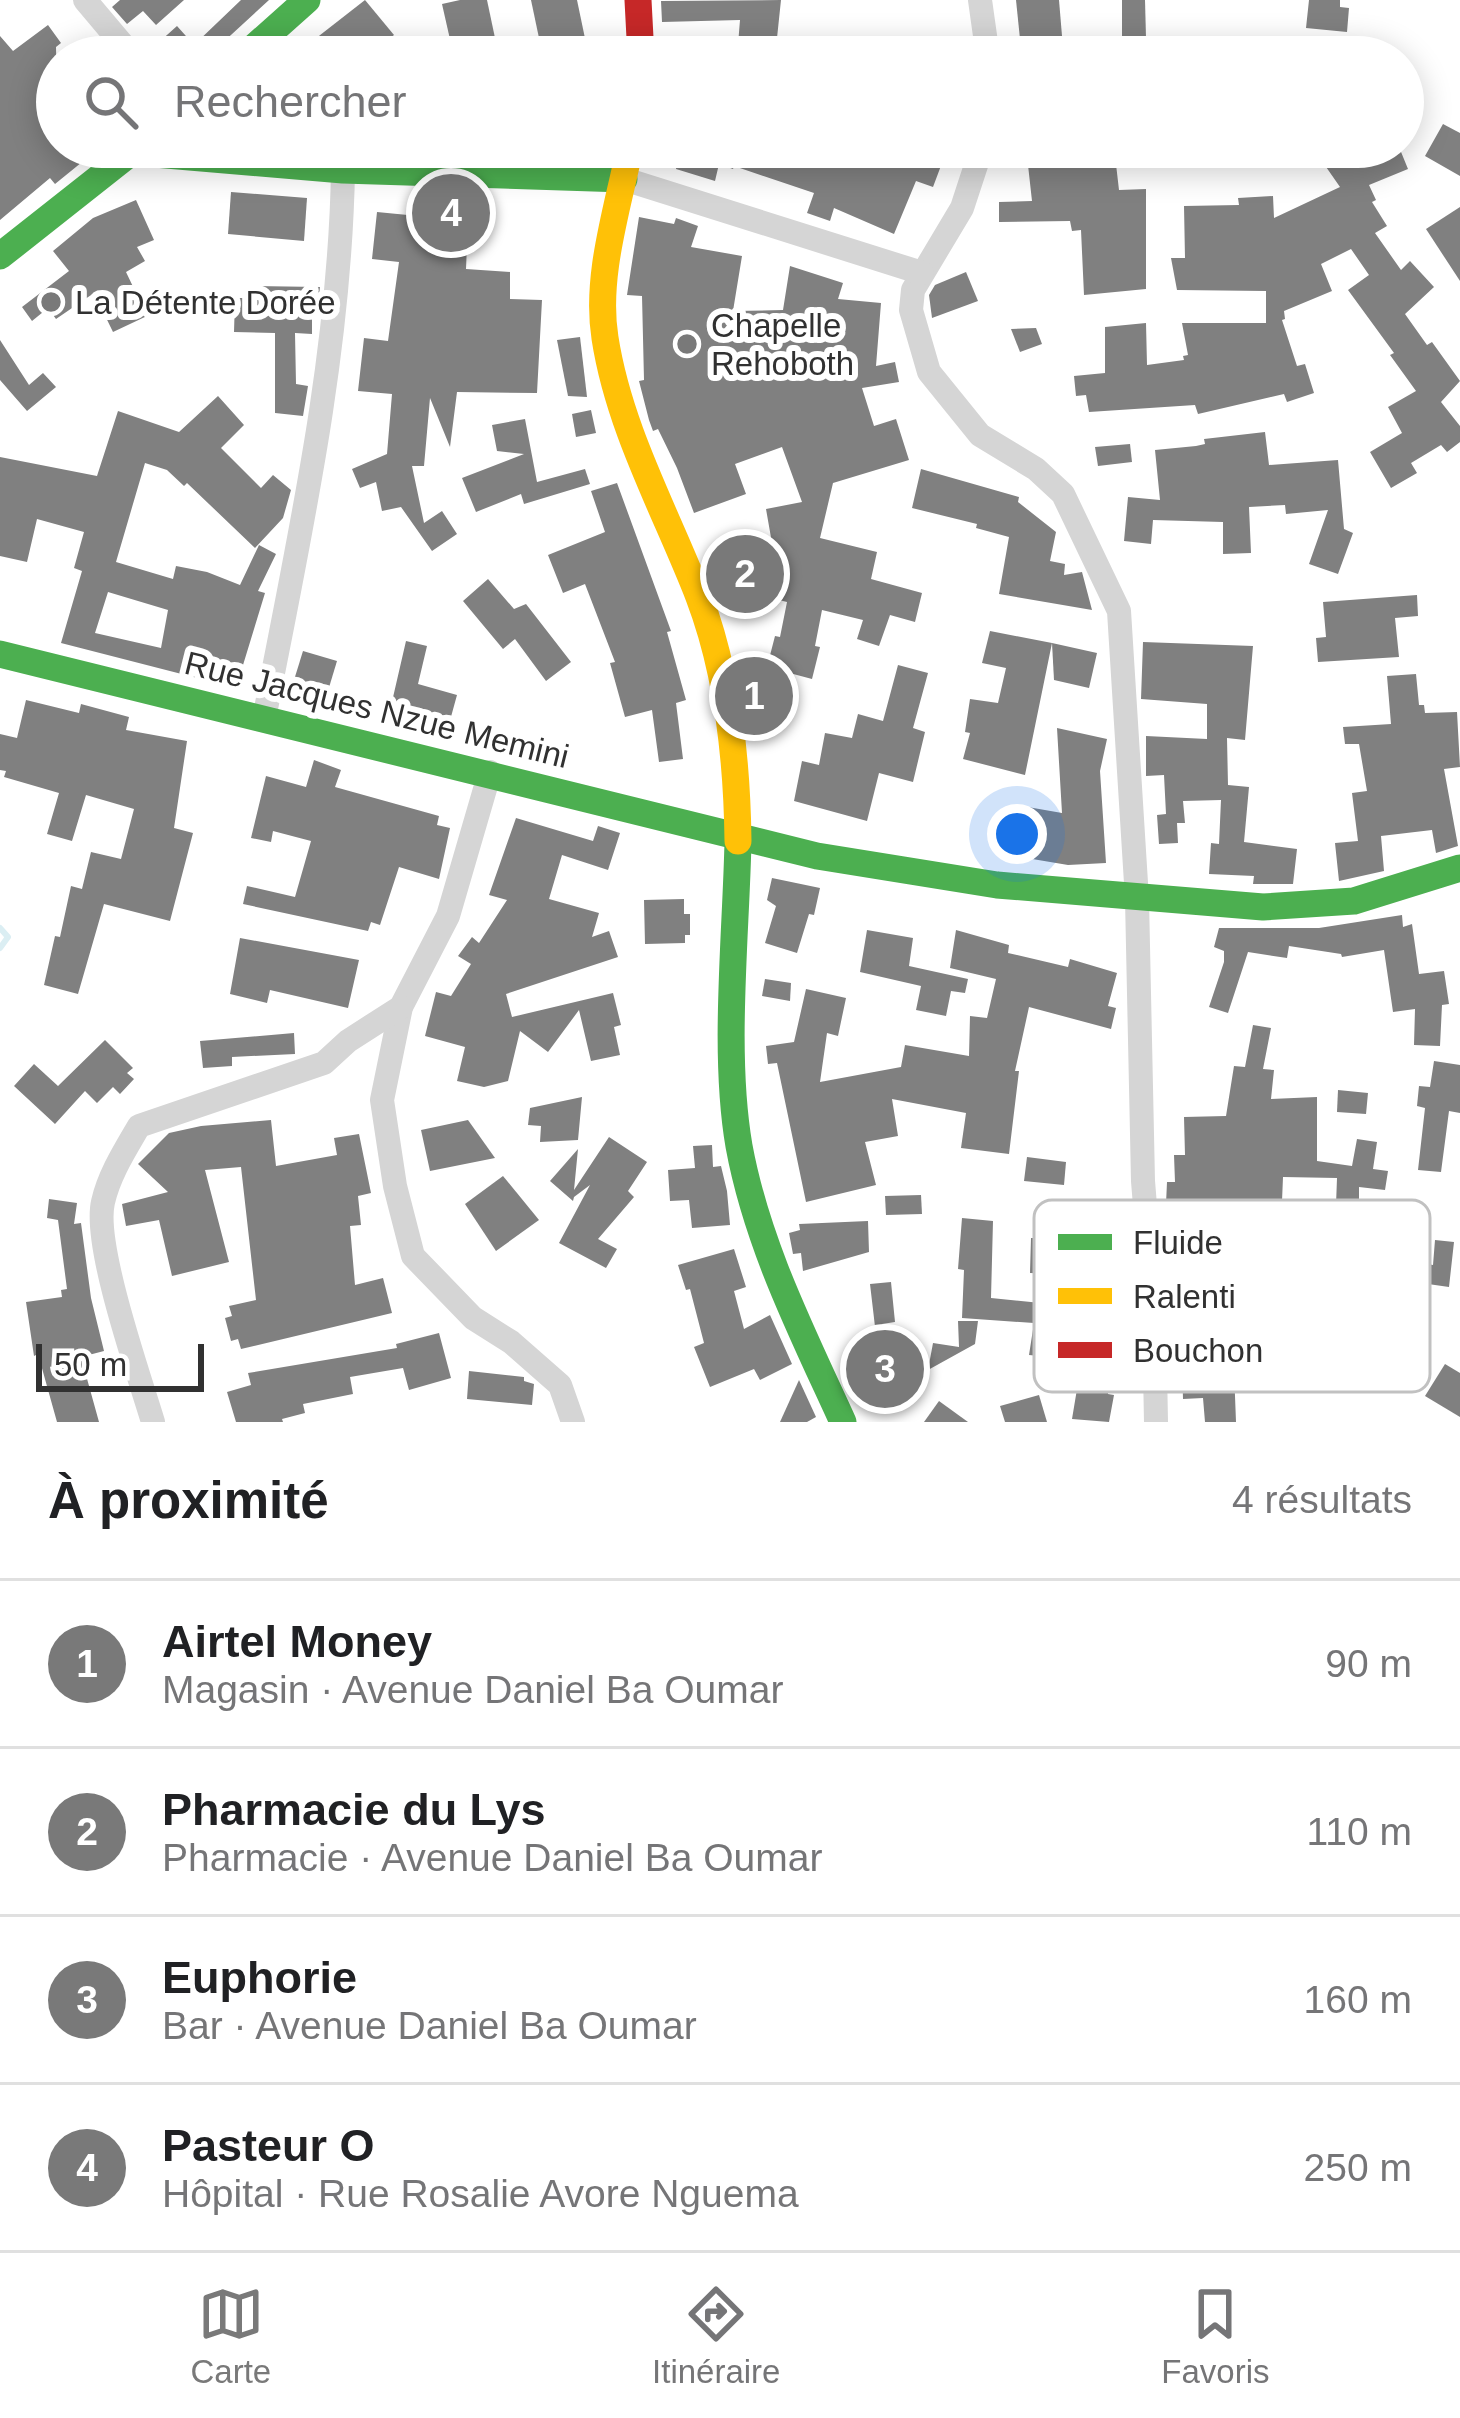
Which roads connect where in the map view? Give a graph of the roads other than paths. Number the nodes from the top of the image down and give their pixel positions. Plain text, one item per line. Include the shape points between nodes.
1 (85, 0) edge
2 (307, 0) edge
3 (638, 0) edge
4 (980, 0) edge
5 (115, 36) edge
6 (266, 36) edge
7 (639, 36) edge
8 (985, 36) edge
9 (111, 168) edge
10 (322, 168) edge
11 (626, 168) edge
12 (975, 168) edge
13 (343, 170) junction
14 (624, 179) junction
15 (0, 256) edge
16 (922, 273) junction
17 (0, 654) edge
18 (264, 719) junction
19 (490, 772) junction
20 (737, 835) junction
21 (1460, 868) edge
22 (1137, 899) junction
23 (401, 1007) junction
24 (1145, 1200) edge
25 (1155, 1392) edge
26 (153, 1422) edge
27 (573, 1422) edge
28 (843, 1422) edge
29 (1156, 1422) edge

1 - 5 street
2 - 6 main road
3 - 7 main road
4 - 8 street
9 - 15 main road
10 - 13 main road
11 - 14 main road
12 - 16 street via 962,208
13 - 14 main road
13 - 18 street via 318,427
14 - 16 street
14 - 20 main road via 605,272 604,335 625,421 716,653 732,736
16 - 22 street via 911,310 929,372 980,436 1063,494 1120,611
17 - 18 main road, Rue Jacques Nzue Memini
18 - 19 main road, Rue Jacques Nzue Memini
19 - 20 main road, Rue Jacques Nzue Memini
19 - 23 street via 448,916
20 - 22 main road, Rue Jacques Nzue Memini via 913,878
20 - 28 main road via 739,1144 765,1249
21 - 22 main road, Rue Jacques Nzue Memini via 1319,906
22 - 24 street
23 - 26 street via 324,1064 139,1126 101,1207 110,1276
23 - 27 street via 382,1100 413,1256 473,1318 560,1384
25 - 29 street

